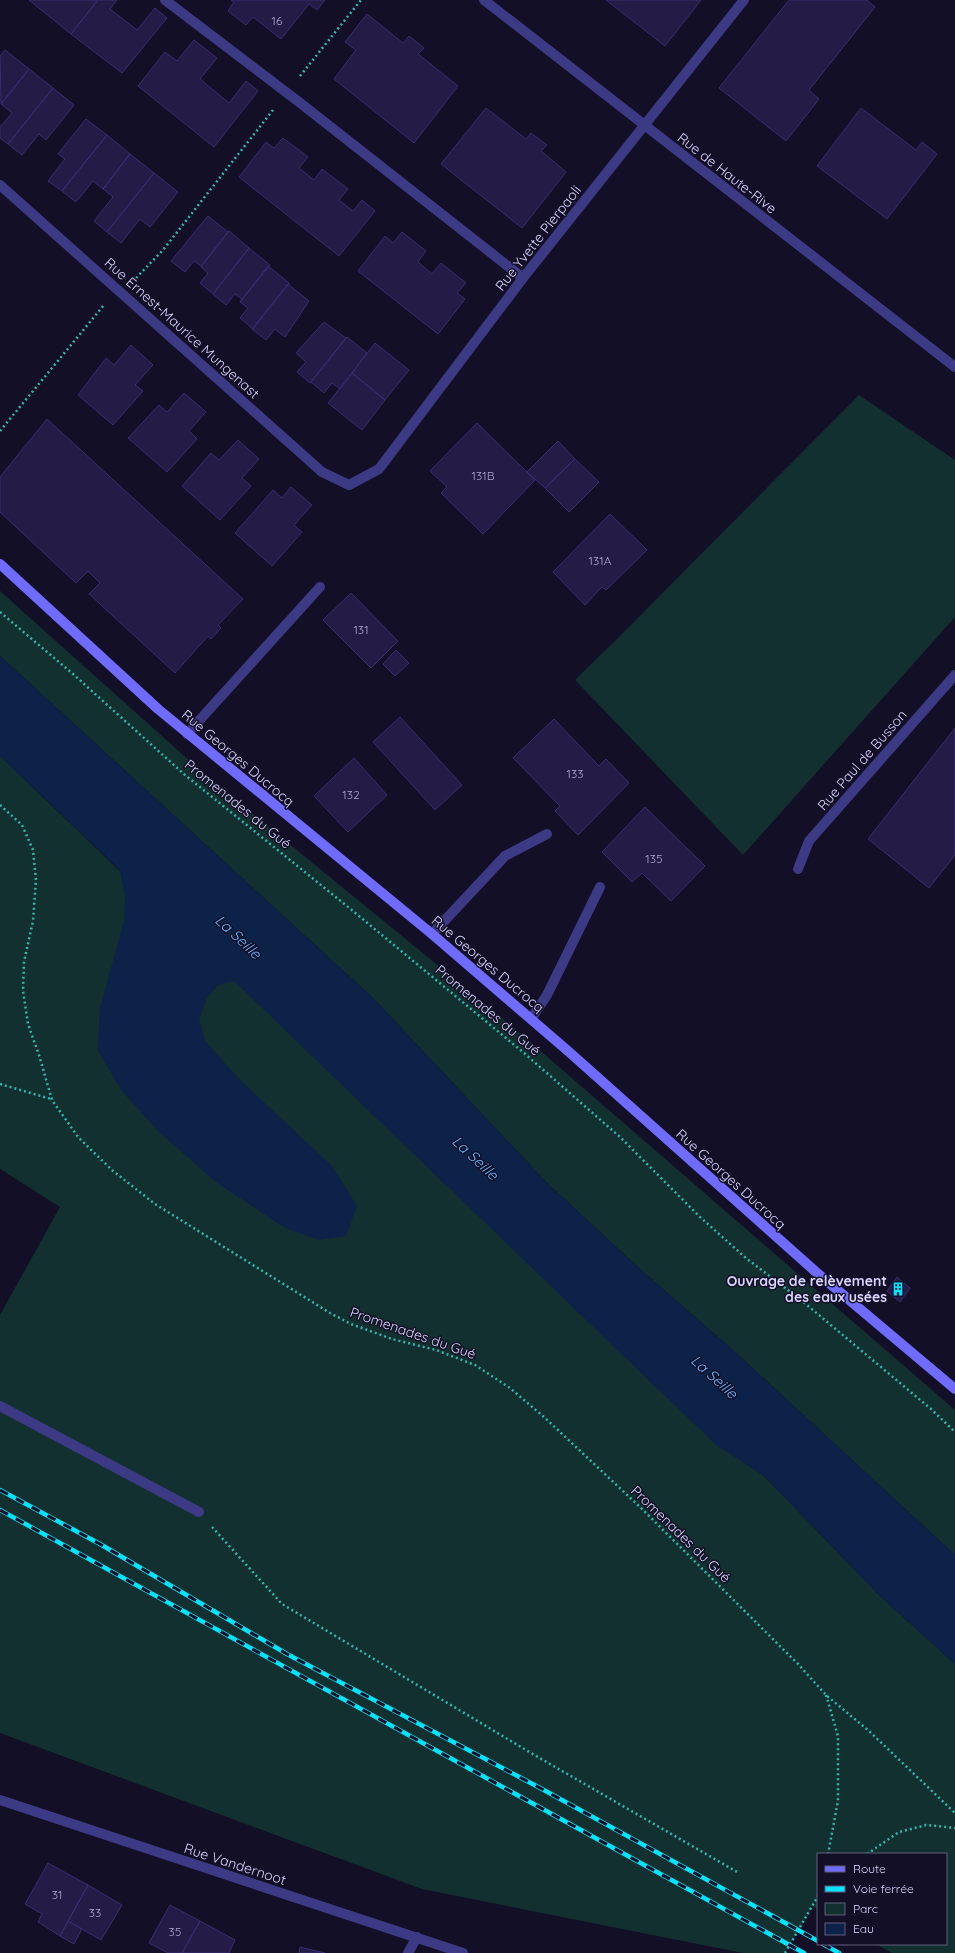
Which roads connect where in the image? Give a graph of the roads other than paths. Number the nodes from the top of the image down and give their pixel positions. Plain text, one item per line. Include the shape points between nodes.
1 (165, 0) edge
2 (484, 0) edge
3 (744, 0) edge
4 (644, 126) junction
5 (0, 185) edge
6 (523, 278) junction
7 (955, 367) edge
8 (349, 485) joint
9 (0, 564) edge
10 (320, 587) dead end
11 (955, 674) edge
12 (187, 734) junction
13 (546, 834) dead end
14 (798, 868) dead end
15 (600, 887) dead end
16 (432, 934) junction
17 (531, 1019) junction
18 (955, 1389) edge
19 (0, 1406) edge
20 (199, 1512) road end
21 (0, 1800) edge
22 (416, 1937) junction
23 (408, 1953) edge
24 (463, 1953) edge

1 - 6 street
2 - 4 street, Rue de Haute-Rive
3 - 4 street, Rue Yvette Pierpaoli
4 - 6 street, Rue Yvette Pierpaoli
4 - 7 street, Rue de Haute-Rive
5 - 8 street, Rue Ernest-Maurice Mungenast via 322,472
6 - 8 street, Rue Yvette Pierpaoli via 379,469
9 - 12 street, Rue Georges Ducrocq
10 - 12 street
11 - 14 street, Rue Paul de Busson via 809,841
12 - 16 street, Rue Georges Ducrocq
13 - 16 street via 505,856
15 - 17 street via 547,995
16 - 17 street, Rue Georges Ducrocq
17 - 18 street, Rue Georges Ducrocq via 816,1272
19 - 20 street
21 - 22 street, Rue Vandernoot
22 - 23 street
22 - 24 street, Rue Vandernoot

